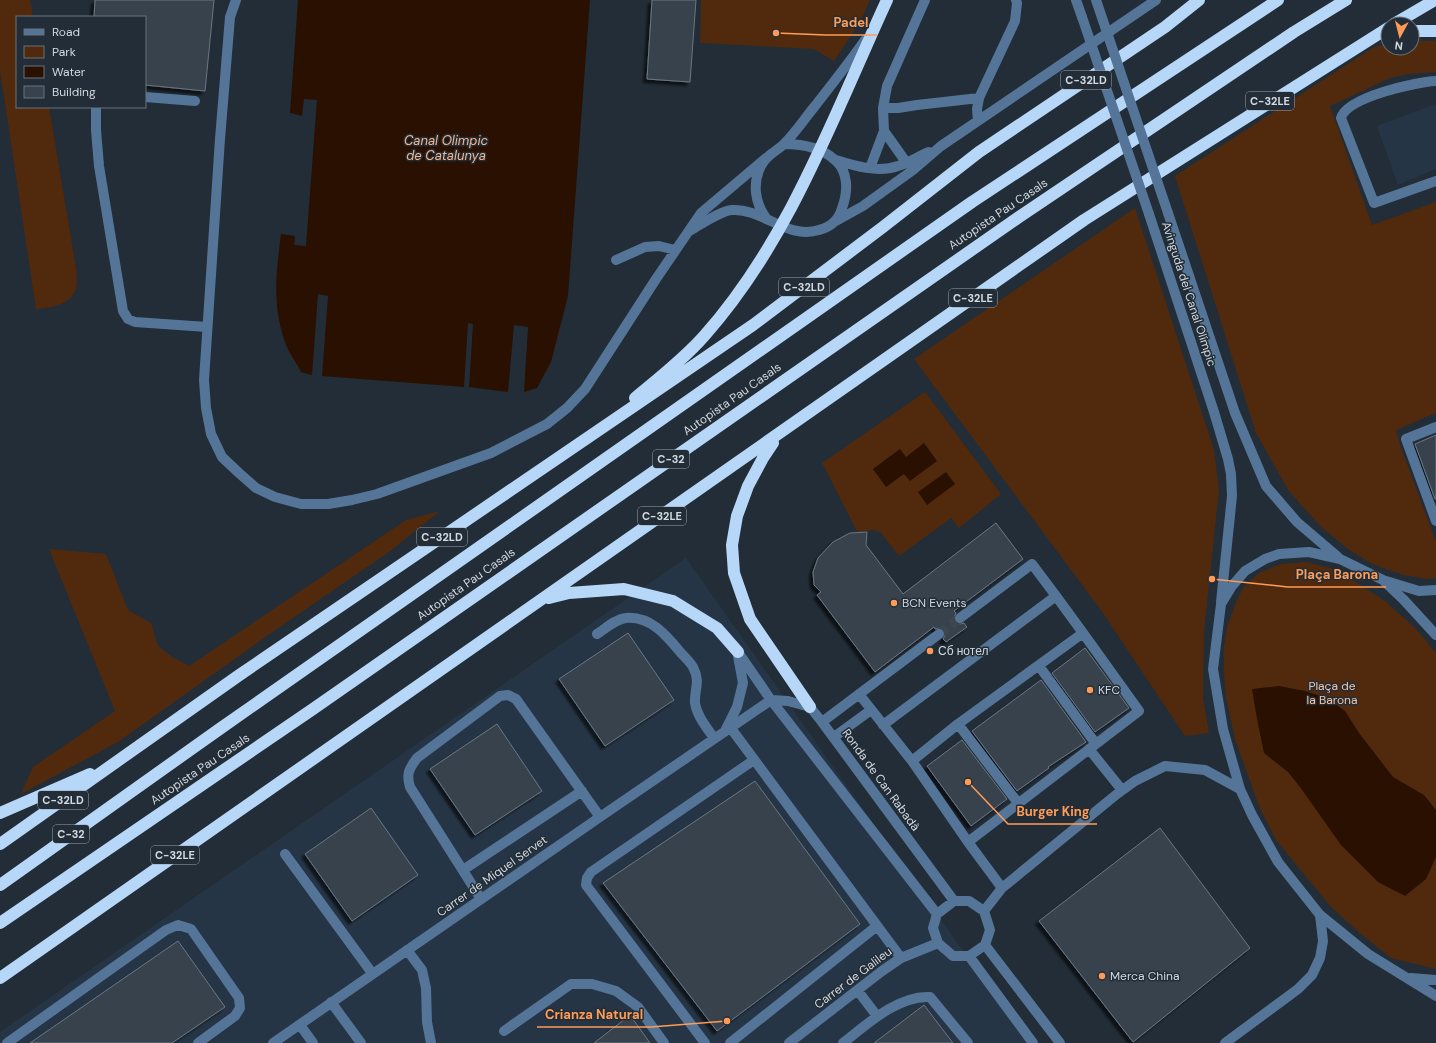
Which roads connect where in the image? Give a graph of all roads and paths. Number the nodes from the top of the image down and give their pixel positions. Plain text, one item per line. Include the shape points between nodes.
1 (236, 0) edge
2 (887, 0) edge
3 (925, 0) edge
4 (1016, 0) edge
5 (1076, 0) edge
6 (1096, 0) edge
7 (1156, 0) edge
8 (1199, 0) edge
9 (1210, 0) edge
10 (1278, 0) edge
11 (1346, 0) edge
12 (1435, 0) edge
13 (1408, 16) edge
14 (875, 26) junction
15 (1164, 27) junction
16 (1420, 31) edge
17 (1436, 31) edge
18 (1380, 32) edge
19 (1380, 35) edge
20 (1373, 36) junction
21 (1436, 81) edge
22 (146, 97) edge
23 (979, 98) junction
24 (195, 101) dead end
25 (96, 108) edge
26 (883, 108) junction
27 (978, 121) junction
28 (884, 131) junction
29 (784, 144) junction
30 (941, 146) junction
31 (819, 150) junction
32 (766, 158) junction
33 (836, 160) junction
34 (906, 162) junction
35 (870, 168) junction
36 (1436, 182) edge
37 (766, 218) junction
38 (836, 221) junction
39 (780, 226) junction
40 (690, 230) junction
41 (675, 250) junction
42 (616, 260) dead end
43 (207, 327) junction
44 (1436, 427) edge
45 (782, 432) junction
46 (594, 433) junction
47 (1436, 521) edge
48 (1340, 559) junction
49 (1383, 580) junction
50 (1436, 590) edge
51 (1056, 596) junction
52 (542, 600) junction
53 (1220, 604) junction
54 (960, 618) tunnel mouth
55 (1083, 633) junction
56 (597, 634) dead end
57 (939, 634) tunnel mouth
58 (1436, 635) edge
59 (738, 652) junction
60 (1040, 666) junction
61 (858, 694) junction
62 (771, 700) junction
63 (810, 707) junction
64 (871, 710) junction
65 (822, 722) junction
66 (958, 724) junction
67 (883, 725) junction
68 (727, 729) junction
69 (834, 737) junction
70 (714, 738) junction
71 (1093, 747) junction
72 (754, 760) junction
73 (912, 761) junction
74 (115, 763) junction
75 (1240, 789) junction
76 (1122, 790) junction
77 (582, 791) junction
78 (1018, 804) junction
79 (0, 813) edge
80 (600, 817) junction
81 (968, 842) junction
82 (0, 844) edge
83 (285, 854) dead end
84 (463, 870) junction
85 (0, 885) edge
86 (1002, 888) junction
87 (481, 899) junction
88 (954, 901) junction
89 (984, 911) junction
90 (937, 914) junction
91 (1320, 915) junction
92 (0, 923) edge
93 (877, 926) junction
94 (938, 943) junction
95 (985, 945) junction
96 (407, 950) junction
97 (969, 956) junction
98 (901, 958) junction
99 (372, 974) junction
100 (0, 978) edge
101 (1409, 978) junction
102 (1436, 980) edge
103 (858, 991) junction
104 (1436, 996) edge
105 (331, 1002) junction
106 (877, 1016) junction
107 (300, 1025) junction
108 (504, 1031) dead end
109 (7, 1043) edge
110 (198, 1043) edge
111 (273, 1043) edge
112 (313, 1043) edge
113 (361, 1043) edge
114 (431, 1043) edge
115 (664, 1043) edge
116 (705, 1043) edge
117 (730, 1043) edge
118 (789, 1043) edge
119 (842, 1043) edge
120 (968, 1043) edge
121 (1033, 1043) edge
122 (1060, 1043) edge
123 (1224, 1043) edge

1 - 43 street via 230,17
2 - 14 highway
3 - 26 street via 887,86
4 - 23 street via 1015,21
5 - 53 street, Avinguda del Canal Olímpic, bridge via 1149,214 1230,466 1232,496
6 - 48 street, Avinguda del Canal Olímpic, bridge via 1235,414 1266,486 1296,522
7 - 27 street
8 - 15 highway
9 - 15 highway, C-32LD
10 - 85 highway, Autopista Pau Casals / C-32 via 972,202
11 - 92 highway, Autopista Pau Casals / C-32 via 1294,32 1019,217 313,709
12 - 13 highway
14 - 29 street
14 - 31 highway
15 - 46 highway, C-32LD via 979,152 753,325
16 - 17 highway
18 - 20 highway, C-32LE
19 - 20 highway
20 - 45 highway, C-32LE via 1084,220
21 - 36 street via 1388,90 1359,102 1343,113 1341,118 1374,203
22 - 24 street
23 - 26 street
23 - 27 street
25 - 43 street via 99,166 123,311 128,319 135,322
26 - 28 street
27 - 30 street
28 - 34 street
28 - 35 street
29 - 31 street via 807,145
29 - 32 street
30 - 34 street
30 - 38 street via 913,170
31 - 33 street
31 - 39 highway
32 - 37 street via 760,167 755,186 758,204
32 - 40 street via 701,213
33 - 35 street
33 - 38 street via 846,182 847,192
34 - 35 street via 885,169
37 - 39 street
37 - 40 street via 752,212 724,211
38 - 39 street via 820,230 808,232
39 - 46 highway via 746,284 705,336
40 - 41 street
41 - 42 street via 659,246 645,247
41 - 43 street via 585,389 547,424 491,453 377,494 328,504 301,504 275,497 256,488 222,457 211,434 206,408 204,380
44 - 47 street via 1406,439
45 - 52 highway, C-32LE
45 - 63 highway via 763,458 748,486 737,516 732,544 734,573 750,620
46 - 74 highway, C-32LD
48 - 49 street
48 - 53 street via 1309,552 1272,556 1245,571
49 - 50 street via 1419,591
49 - 58 street
51 - 54 street via 1032,564
51 - 55 street
51 - 67 street
52 - 59 highway via 569,593 624,589 673,601 717,628
52 - 100 highway, C-32LE
53 - 75 street via 1213,669 1223,729
55 - 60 street
55 - 71 street via 1140,712
56 - 70 street via 617,620 626,618 639,619 664,632 693,666 697,678 697,711
57 - 61 street
59 - 62 street
59 - 68 street, Carrer de Miquel Servet via 743,684 737,707
60 - 66 street
60 - 71 street
61 - 64 street
61 - 65 street
62 - 63 street via 788,701
62 - 68 street, Carrer de Miquel Servet
62 - 90 street
63 - 65 street, Ronda de Can Rabadà
64 - 67 street
64 - 69 street
65 - 69 street, Ronda de Can Rabadà
66 - 73 street
66 - 78 street
67 - 73 street
68 - 70 street, Carrer de Miquel Servet
68 - 72 street
69 - 88 street, Ronda de Can Rabadà
70 - 80 street, Carrer de Miquel Servet
71 - 76 street
71 - 78 street
72 - 93 street
72 - 116 street via 591,872 587,878 586,884
73 - 81 street
74 - 79 highway
74 - 82 highway, C-32LD
75 - 76 street via 1205,770 1165,766
75 - 91 street via 1278,862
76 - 86 street
77 - 80 street
77 - 84 street
77 - 84 street via 516,699 508,695 500,696 417,758 410,767 407,778 410,787
78 - 81 street
80 - 87 street, Carrer de Miquel Servet
81 - 86 street
83 - 99 street
84 - 87 street
86 - 89 street
87 - 96 street, Carrer de Miquel Servet
88 - 89 street via 969,901
88 - 90 street
89 - 95 street via 990,930
90 - 94 street via 933,928
91 - 101 street via 1368,954
91 - 123 street via 1323,941 1320,958 1312,975 1298,989
93 - 98 street
93 - 117 street
94 - 97 street via 953,956
94 - 98 street, Carrer de Galileu
95 - 97 street
95 - 122 street
96 - 99 street, Carrer de Miquel Servet
96 - 114 street via 422,970
97 - 121 street
98 - 103 street, Carrer de Galileu
99 - 105 street, Carrer de Miquel Servet
101 - 102 street
101 - 104 street
103 - 106 street
103 - 118 street, Carrer de Galileu
105 - 107 street, Carrer de Miquel Servet
105 - 113 street
106 - 119 street
106 - 120 street via 920,996 930,997
107 - 111 street, Carrer de Miquel Servet
107 - 112 street
108 - 115 street via 571,984 592,984 616,991 638,1008
109 - 110 street via 166,930 178,925 190,929 239,998 240,1008 235,1016

